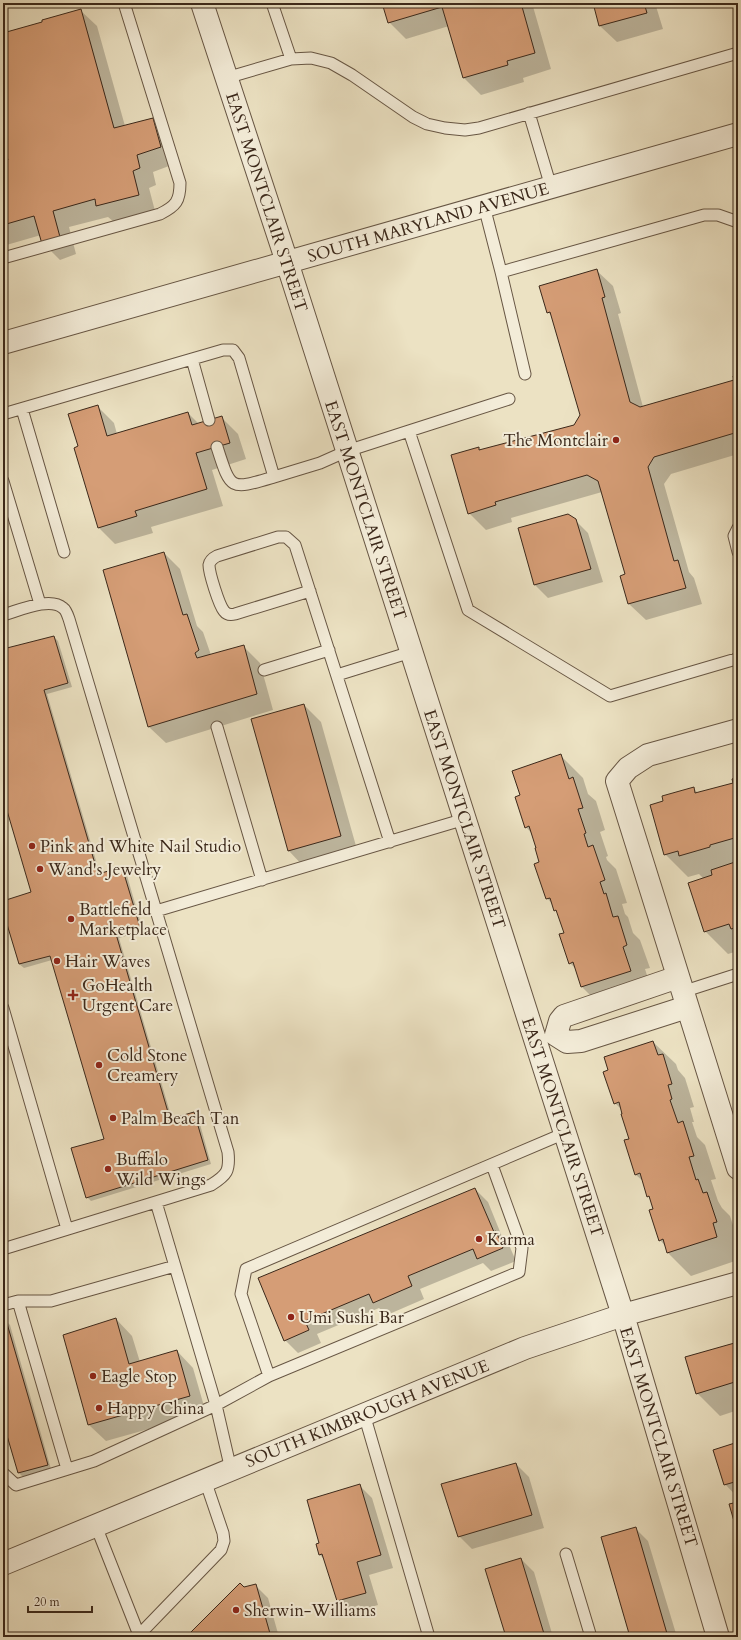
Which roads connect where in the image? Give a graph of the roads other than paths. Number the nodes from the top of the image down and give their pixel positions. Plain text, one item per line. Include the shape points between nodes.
1 (124, 3) edge
2 (202, 3) edge
3 (272, 3) edge
4 (738, 53) edge
5 (291, 59) junction
6 (226, 78) junction
7 (530, 113) junction
8 (738, 134) edge
9 (551, 187) junction
10 (484, 206) junction
11 (738, 222) edge
12 (3, 258) edge
13 (287, 262) junction
14 (501, 272) junction
15 (3, 343) edge
16 (192, 360) junction
17 (525, 374) dead end
18 (509, 399) dead end
19 (22, 409) junction
20 (3, 414) edge
21 (209, 420) dead end
22 (409, 431) junction
23 (217, 447) dead end
24 (347, 450) junction
25 (274, 477) junction
26 (3, 481) edge
27 (738, 528) edge
28 (64, 552) dead end
29 (738, 552) edge
30 (310, 591) junction
31 (40, 604) junction
32 (3, 615) edge
33 (329, 650) junction
34 (411, 652) junction
35 (738, 657) edge
36 (264, 670) dead end
37 (337, 675) junction
38 (217, 726) dead end
39 (738, 730) edge
40 (465, 819) junction
41 (390, 842) junction
42 (262, 880) junction
43 (156, 911) junction
44 (738, 974) edge
45 (682, 992) junction
46 (3, 1008) edge
47 (556, 1035) junction
48 (536, 1043) junction
49 (565, 1133) junction
50 (733, 1137) edge
51 (492, 1165) junction
52 (738, 1168) edge
53 (156, 1202) junction
54 (67, 1229) junction
55 (3, 1249) edge
56 (175, 1266) junction
57 (738, 1283) edge
58 (18, 1301) junction
59 (3, 1305) edge
60 (623, 1315) junction
61 (269, 1376) junction
62 (216, 1405) junction
63 (364, 1414) junction
64 (67, 1469) junction
65 (231, 1470) junction
66 (3, 1473) edge
67 (205, 1480) junction
68 (96, 1526) junction
69 (566, 1554) dead end
70 (3, 1564) edge
71 (138, 1636) edge
72 (429, 1637) edge
73 (592, 1637) edge
74 (718, 1637) edge

1 - 12 lane via 180,183 180,195 176,203 160,214
2 - 6 street, EAST MONTCLAIR STREET
3 - 5 lane
4 - 7 lane
5 - 6 lane
5 - 7 lane via 311,58 331,63 413,118 427,124 465,130
6 - 13 street, EAST MONTCLAIR STREET
7 - 9 lane
8 - 9 street, SOUTH MARYLAND AVENUE
9 - 10 street, SOUTH MARYLAND AVENUE
10 - 13 street, SOUTH MARYLAND AVENUE
10 - 14 lane
11 - 14 lane via 718,215 704,215
13 - 15 street, SOUTH MARYLAND AVENUE
13 - 24 street, EAST MONTCLAIR STREET
14 - 17 lane
16 - 19 lane
16 - 21 lane
16 - 25 lane via 224,350 233,350 239,358
18 - 22 lane
19 - 20 lane
19 - 28 lane
22 - 24 lane
22 - 35 lane via 468,610 610,696
23 - 25 lane via 225,473 237,486
24 - 25 lane via 320,463
24 - 34 street, EAST MONTCLAIR STREET
26 - 31 lane
27 - 29 lane via 734,536
30 - 30 lane via 295,546 286,537 278,537 217,556 209,564 221,606 228,615
30 - 33 lane
31 - 32 lane
31 - 43 lane via 52,602 63,608 69,619
33 - 36 lane
33 - 37 lane
34 - 37 lane
34 - 40 street, EAST MONTCLAIR STREET
37 - 41 lane
38 - 42 lane
39 - 45 street via 648,755 628,768 618,781
40 - 41 lane
40 - 48 street, EAST MONTCLAIR STREET
41 - 42 lane
42 - 43 lane
43 - 53 lane via 228,1152 229,1166 223,1177 211,1185
44 - 45 lane
45 - 47 street via 581,1041 567,1042
45 - 47 street via 564,1016
45 - 50 street
46 - 54 lane
47 - 48 street
48 - 49 street, EAST MONTCLAIR STREET
49 - 51 lane
49 - 60 street, EAST MONTCLAIR STREET
50 - 52 street
51 - 61 lane via 246,1269 241,1294
51 - 61 lane via 522,1248 518,1272
53 - 54 lane
53 - 56 lane
54 - 55 lane
56 - 58 lane via 51,1301
56 - 62 lane
57 - 60 street, SOUTH KIMBROUGH AVENUE
58 - 59 lane
58 - 64 lane
60 - 63 street, SOUTH KIMBROUGH AVENUE via 525,1348
60 - 74 street, EAST MONTCLAIR STREET
61 - 62 lane
62 - 64 lane via 94,1461
62 - 65 lane
63 - 65 street, SOUTH KIMBROUGH AVENUE
63 - 72 lane
64 - 66 lane via 16,1485
65 - 67 street, SOUTH KIMBROUGH AVENUE
67 - 68 street, SOUTH KIMBROUGH AVENUE
67 - 71 lane via 223,1533 221,1550
68 - 70 street, SOUTH KIMBROUGH AVENUE
68 - 71 lane
69 - 73 lane

